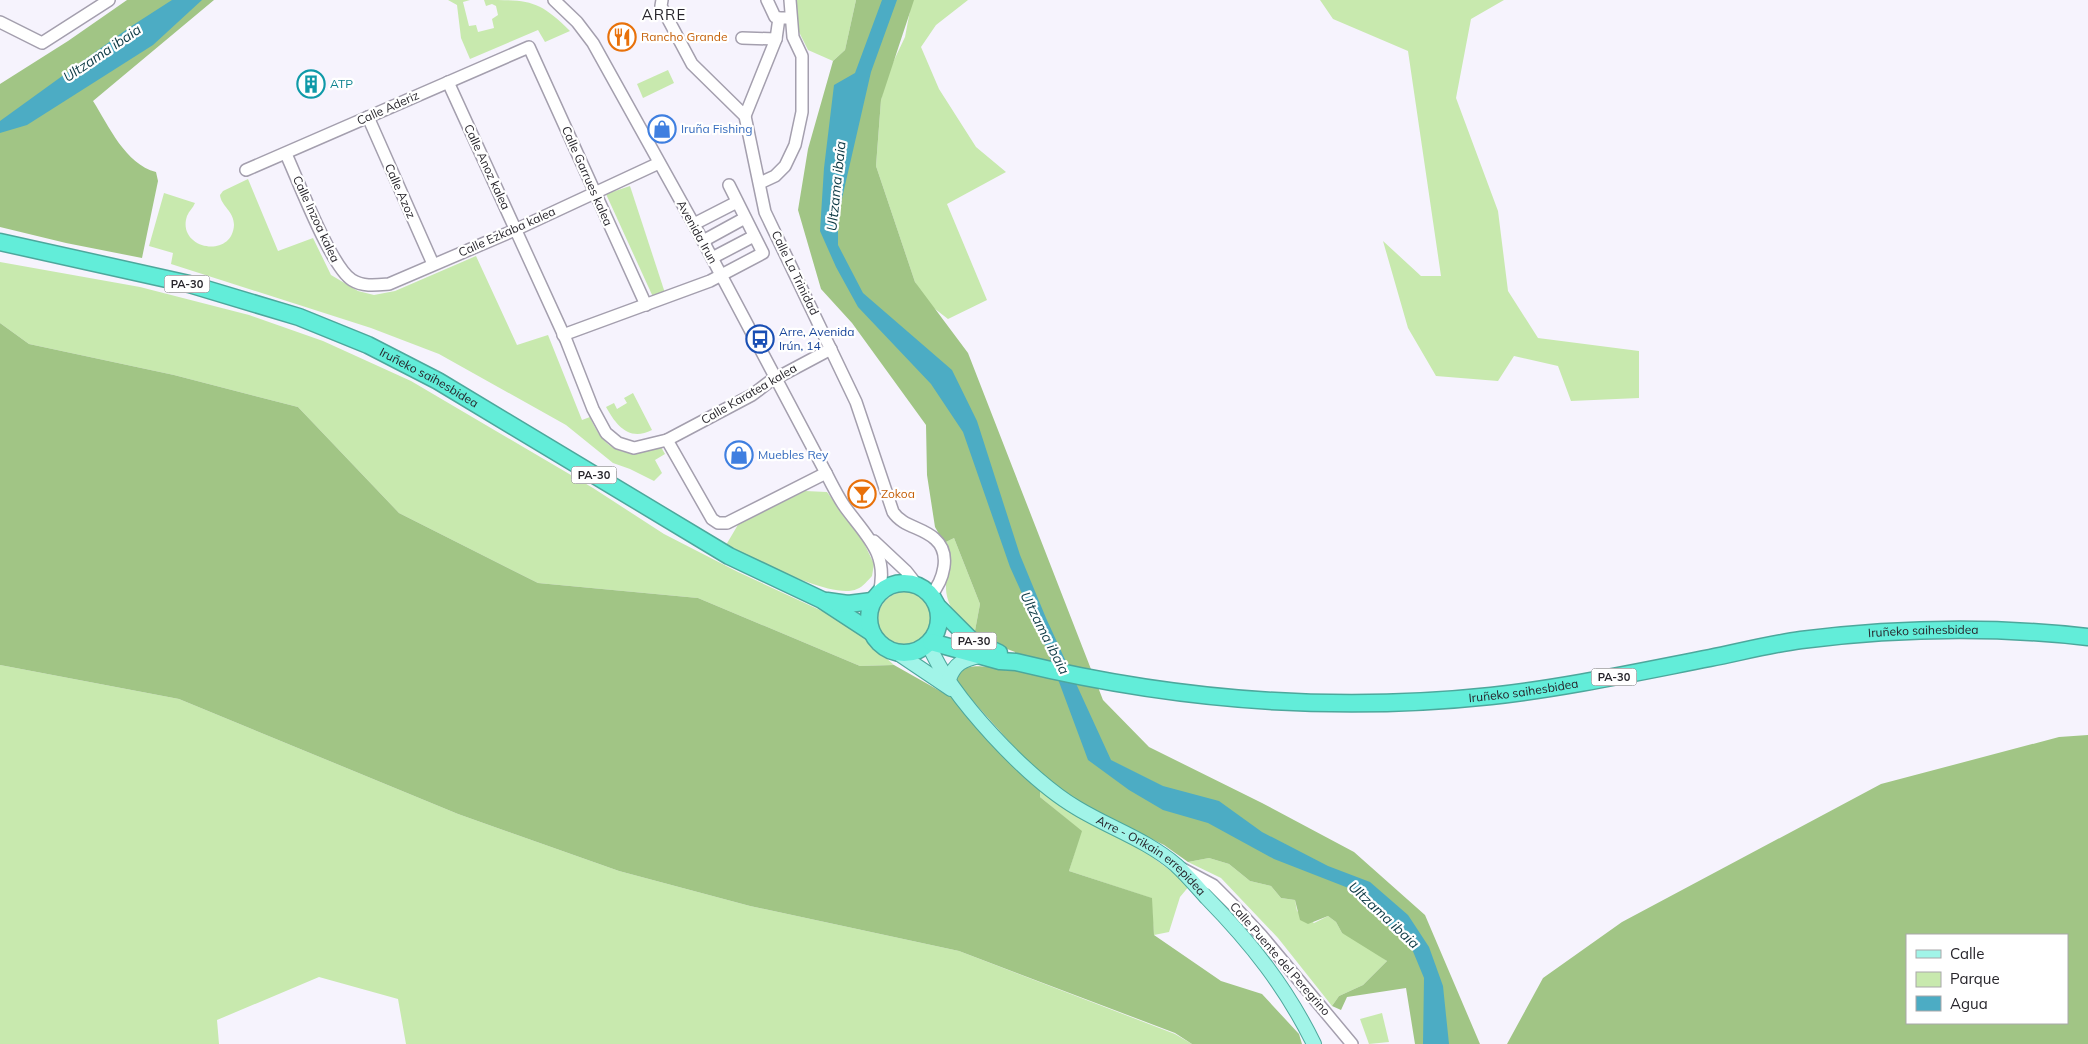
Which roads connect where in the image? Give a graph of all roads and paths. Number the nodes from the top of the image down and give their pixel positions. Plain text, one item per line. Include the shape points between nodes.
1 (109, 0) edge
2 (554, 0) edge
3 (662, 0) edge
4 (767, 0) edge
5 (790, 0) edge
6 (784, 18) junction
7 (0, 22) edge
8 (742, 38) dead end
9 (776, 39) junction
10 (529, 47) joint
11 (448, 82) junction
12 (745, 116) junction
13 (368, 117) junction
14 (286, 154) junction
15 (659, 162) junction
16 (246, 170) dead end
17 (760, 183) junction
18 (729, 185) dead end
19 (594, 193) junction
20 (737, 202) junction
21 (745, 218) junction
22 (694, 224) junction
23 (515, 230) junction
24 (754, 236) junction
25 (703, 241) junction
26 (0, 242) edge
27 (712, 258) junction
28 (433, 264) junction
29 (722, 276) junction
30 (352, 280) joint
31 (646, 305) junction
32 (563, 335) junction
33 (832, 349) junction
34 (776, 379) junction
35 (667, 440) junction
36 (826, 474) junction
37 (868, 537) junction
38 (917, 585) junction
39 (876, 597) junction
40 (822, 600) junction
41 (935, 602) junction
42 (871, 632) junction
43 (2088, 637) edge
44 (930, 644) junction
45 (899, 654) junction
46 (979, 656) junction
47 (1024, 664) junction
48 (949, 680) junction
49 (960, 695) junction
50 (1176, 866) junction
51 (1314, 1044) edge
52 (1352, 1044) edge

1 - 7 street via 42,43
2 - 15 street, Avenida Irun via 593,43
3 - 12 street via 661,6 692,64
4 - 6 street via 775,17
5 - 6 street
6 - 9 street
6 - 17 street via 802,56 802,112 795,145 786,166
8 - 9 street
9 - 12 street
10 - 11 street, Calle Aderiz
10 - 19 street, Calle Garrues kalea
11 - 13 street, Calle Aderiz
11 - 23 street, Calle Anoz kalea
12 - 17 street, Calle La Trinidad
13 - 14 street, Calle Aderiz
13 - 28 street, Calle Azoz
14 - 16 street, Calle Aderiz
14 - 30 street, Calle Inzoa kalea via 336,265
15 - 19 street, Calle Ezkaba kalea
15 - 22 street, Avenida Irun
17 - 33 street, Calle La Trinidad via 765,212
18 - 20 street
19 - 23 street, Calle Ezkaba kalea
19 - 31 street, Calle Garrues kalea
20 - 21 street
20 - 22 street
21 - 24 street
21 - 25 street
22 - 25 street, Avenida Irun
23 - 28 street, Calle Ezkaba kalea
23 - 32 street, Calle Anoz kalea
24 - 27 street
24 - 29 street via 763,253
25 - 27 street, Avenida Irun
26 - 40 highway, Iruñeko saihesbidea / PA-30 via 189,284 299,317 368,345 438,381 729,556
27 - 29 street, Avenida Irun
28 - 30 street, Calle Ezkaba kalea via 389,284 369,285
29 - 31 street
29 - 34 street, Avenida Irun
31 - 32 street
32 - 35 street, Calle Karatea kalea via 606,434 618,443 634,448
33 - 34 street, Calle Karatea kalea
33 - 41 street, Calle La Trinidad via 856,402 893,512 898,520 936,539 943,552 944,567
34 - 35 street, Calle Karatea kalea
34 - 36 street, Avenida Irun
35 - 36 street via 718,523 727,523
36 - 37 street via 844,506
37 - 38 street via 886,550
37 - 39 street via 882,565 883,576
38 - 39 highway, PA-30 via 903,583 890,586
38 - 41 highway, PA-30
39 - 40 highway, Iruñeko saihesbidea / PA-30 via 848,604
39 - 42 highway via 868,616
40 - 42 highway, Iruñeko saihesbidea / PA-30
41 - 44 highway, PA-30 via 939,626
41 - 47 highway, Iruñeko saihesbidea / PA-30 via 971,640
42 - 45 highway, PA-30 via 882,647
43 - 47 highway, Iruñeko saihesbidea / PA-30 via 2000,630 1893,631 1798,641 1613,677 1493,696 1374,704 1221,698 1137,688
44 - 45 highway via 918,652
44 - 46 highway, Iruñeko saihesbidea / PA-30
44 - 48 main road, Arre - Orikain errepidea via 938,667
45 - 49 main road, Arre - Orikain errepidea
46 - 47 highway, Iruñeko saihesbidea / PA-30
46 - 48 main road via 960,661
48 - 49 main road, Arre - Orikain errepidea
49 - 50 main road, Arre - Orikain errepidea via 1041,783 1077,808 1155,850
50 - 51 main road, Arre - Orikain errepidea via 1265,962 1296,1008
50 - 52 street, Calle Puente del Peregrino via 1213,885 1233,905

